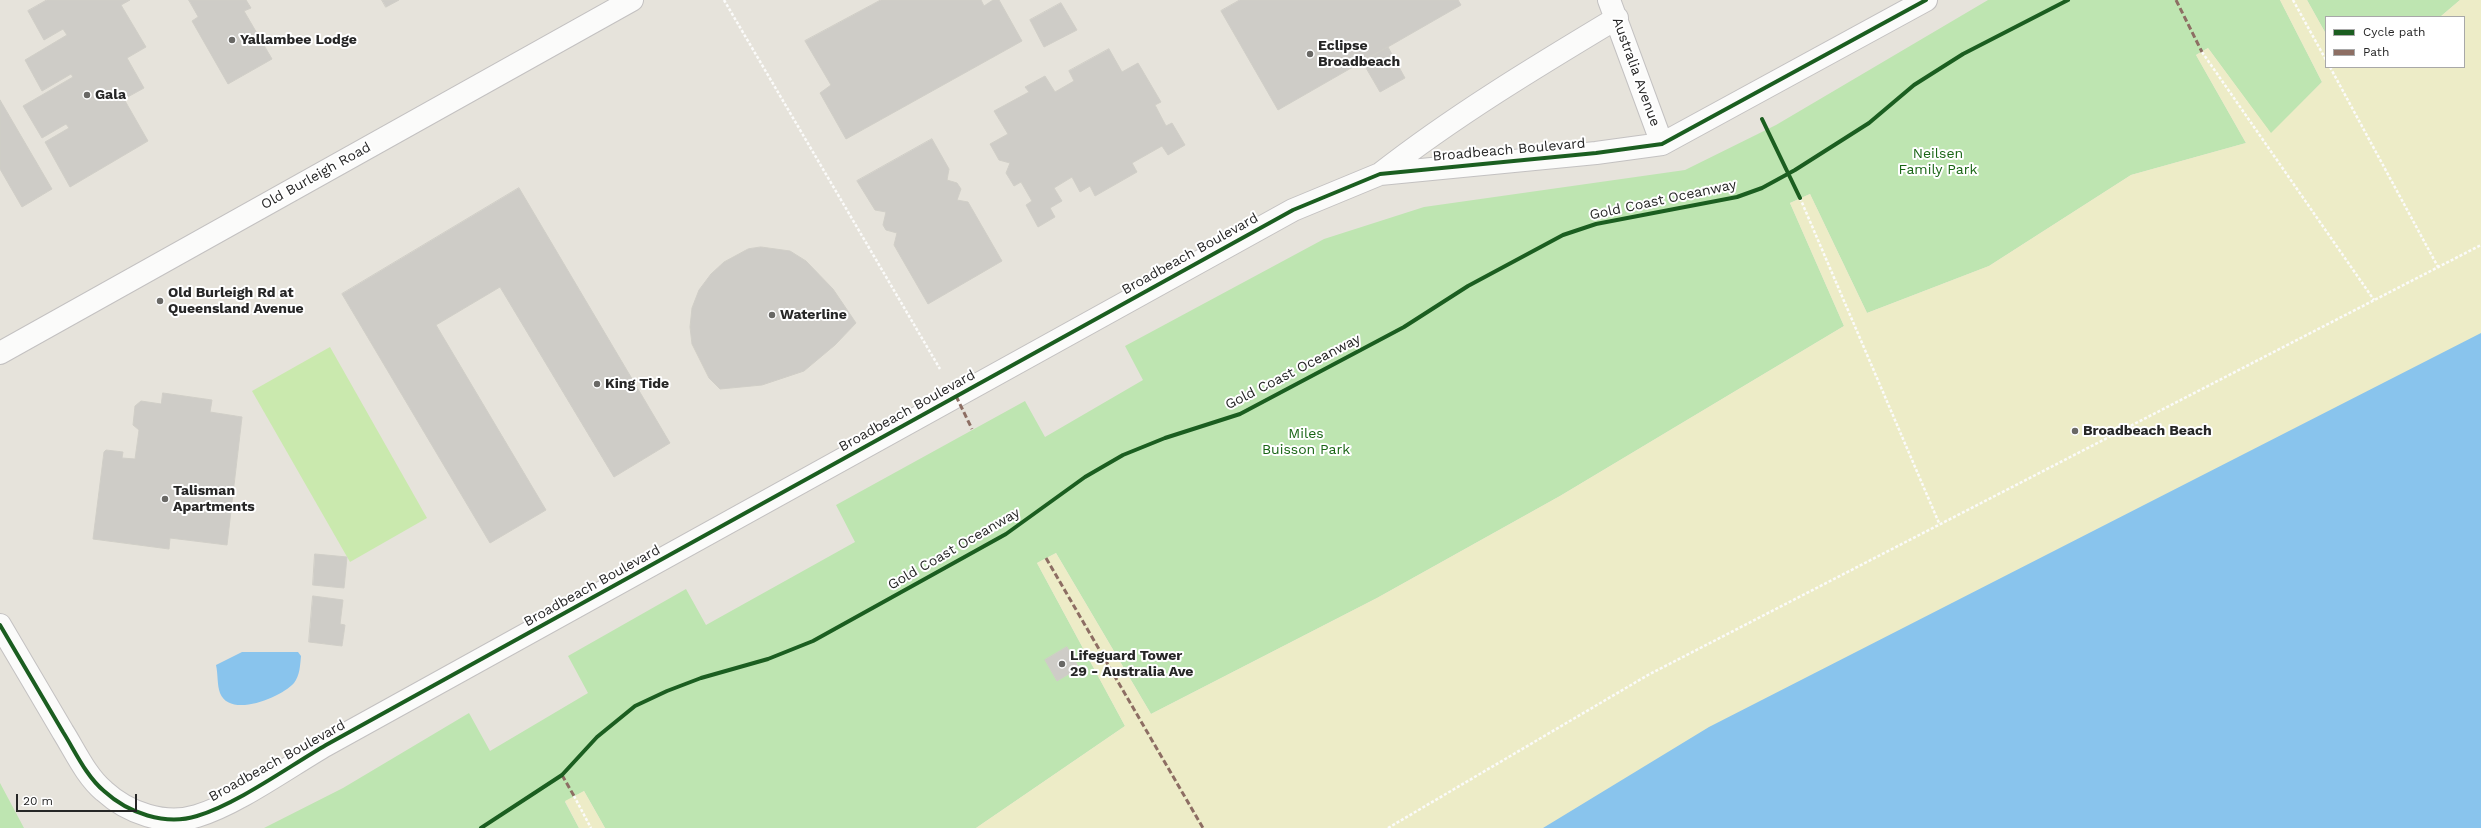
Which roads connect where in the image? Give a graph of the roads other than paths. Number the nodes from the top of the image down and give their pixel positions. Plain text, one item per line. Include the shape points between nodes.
1 (632, 0) edge
2 (1926, 0) edge
3 (1613, 9) edge
4 (1662, 144) junction
5 (1380, 174) junction
6 (0, 353) edge
7 (0, 625) edge

1 - 6 street, Old Burleigh Road
2 - 4 street, Broadbeach Boulevard
3 - 4 street, Australia Avenue
3 - 5 street via 1550,59 1428,139
4 - 5 street, Broadbeach Boulevard
5 - 7 street, Broadbeach Boulevard via 1293,210 326,746 217,809 195,817 175,820 151,817 129,808 104,791 85,768

